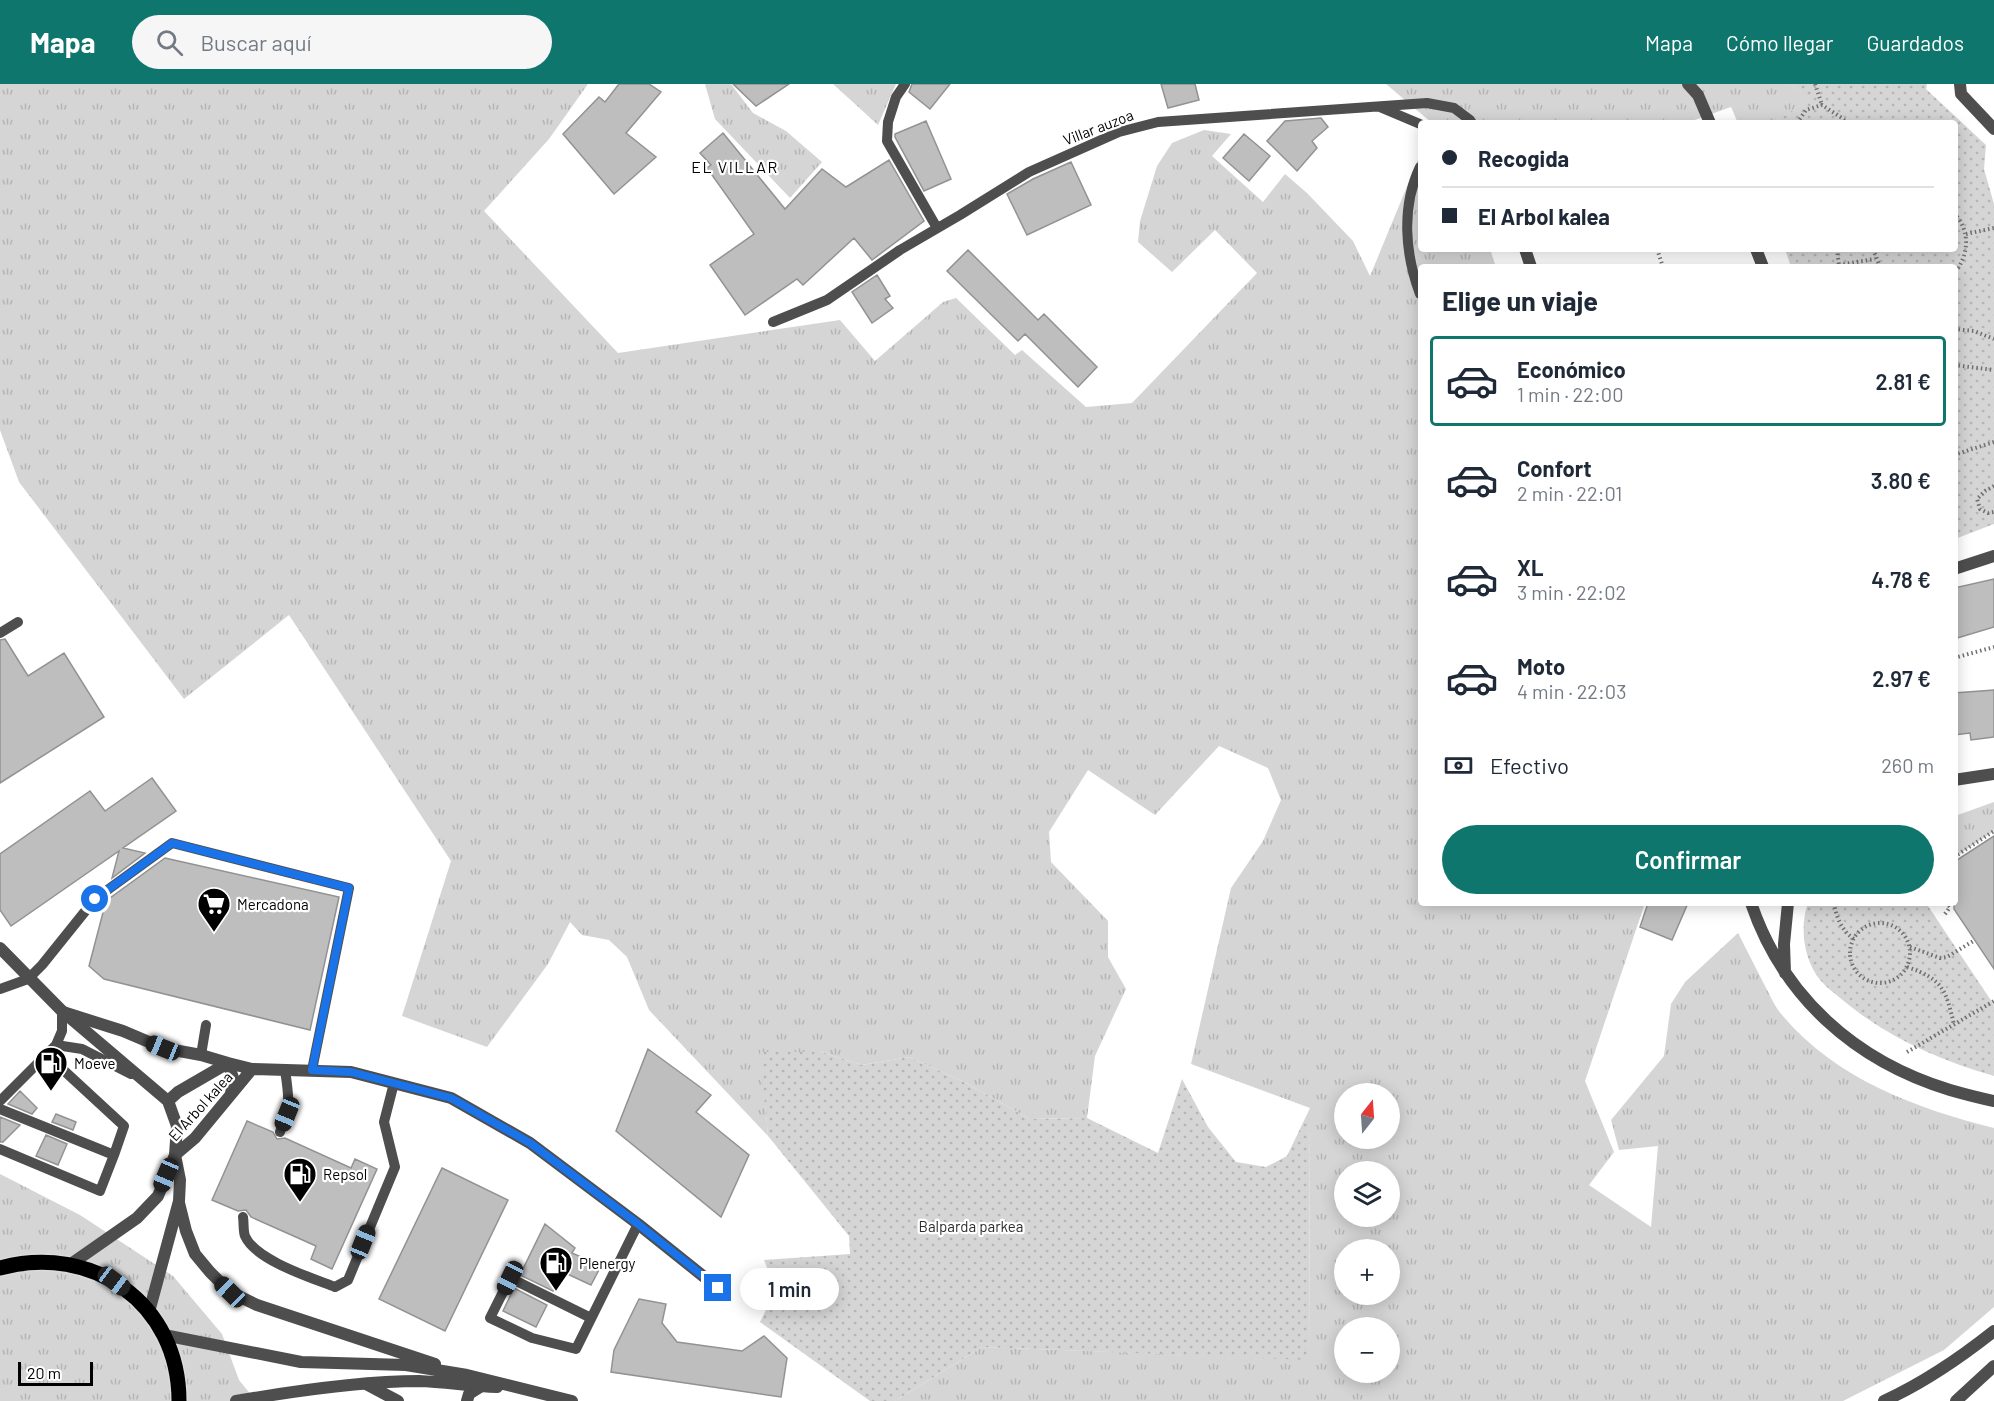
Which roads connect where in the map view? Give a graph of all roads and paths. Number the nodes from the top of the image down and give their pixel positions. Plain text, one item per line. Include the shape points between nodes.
1 (905, 84) edge
2 (1688, 84) edge
3 (1815, 84) edge
4 (1960, 84) edge
5 (1822, 105) junction
6 (1379, 106) junction
7 (1468, 120) edge
8 (1709, 120) edge
9 (1799, 120) edge
10 (1844, 120) edge
11 (1418, 123) edge
12 (1994, 129) edge
13 (1418, 172) edge
14 (1958, 217) edge
15 (937, 228) junction
16 (1994, 228) edge
17 (1966, 234) junction
18 (1874, 252) edge
19 (1875, 259) junction
20 (1849, 264) edge
21 (1878, 264) edge
22 (1958, 269) edge
23 (1418, 288) edge
24 (773, 322) dead end
25 (1958, 329) edge
26 (1994, 339) edge
27 (1958, 366) edge
28 (1994, 370) edge
29 (1994, 442) edge
30 (1958, 454) edge
31 (1994, 486) edge
32 (1994, 512) edge
33 (1994, 556) edge
34 (1958, 568) edge
35 (18, 622) dead end
36 (0, 633) edge
37 (1994, 647) edge
38 (1958, 657) edge
39 (1994, 774) edge
40 (1958, 779) edge
41 (1994, 831) edge
42 (1958, 854) edge
43 (1752, 906) edge
44 (1788, 906) edge
45 (1835, 906) edge
46 (1949, 906) edge
47 (1945, 914) dead end
48 (1854, 939) junction
49 (1975, 940) dead end
50 (1910, 947) junction
51 (0, 948) edge
52 (1907, 968) junction
53 (1785, 974) junction
54 (28, 978) junction
55 (0, 989) edge
56 (1994, 1001) edge
57 (62, 1011) junction
58 (206, 1025) dead end
59 (1954, 1025) junction
60 (56, 1045) junction
61 (46, 1054) junction
62 (201, 1055) junction
63 (1888, 1063) junction
64 (228, 1064) junction
65 (252, 1069) junction
66 (285, 1070) junction
67 (312, 1070) junction
68 (394, 1083) junction
69 (231, 1093) junction
70 (0, 1101) edge
71 (168, 1101) junction
72 (1994, 1101) edge
73 (0, 1109) edge
74 (280, 1132) dead end
75 (0, 1149) edge
76 (114, 1155) junction
77 (175, 1155) junction
78 (179, 1201) junction
79 (243, 1217) dead end
80 (638, 1224) junction
81 (0, 1257) edge
82 (21, 1263) junction
83 (71, 1264) junction
84 (0, 1268) edge
85 (718, 1288) dead end
86 (149, 1312) junction
87 (591, 1318) junction
88 (1994, 1331) edge
89 (164, 1335) junction
90 (1994, 1366) edge
91 (467, 1375) junction
92 (366, 1384) junction
93 (480, 1387) junction
94 (520, 1388) junction
95 (179, 1401) edge
96 (236, 1401) edge
97 (398, 1401) edge
98 (466, 1401) edge
99 (572, 1401) edge
100 (1884, 1401) edge
101 (1956, 1401) edge

1 - 15 lane via 888,122 887,141
2 - 8 street via 1698,95
3 - 5 path
4 - 12 street via 1961,94
5 - 9 path via 1806,110
5 - 10 path
6 - 7 lane, Villar auzoa via 1427,103 1454,108
6 - 11 lane
6 - 15 lane, Villar auzoa via 1158,122 1128,130 1029,172
13 - 23 lane via 1407,217
14 - 17 path
15 - 24 lane, Villar auzoa via 827,300
16 - 17 path
17 - 22 path via 1966,250
18 - 19 path
19 - 20 path
19 - 21 path
25 - 26 path
27 - 28 path
29 - 30 path
31 - 32 path via 1977,499 1980,509
33 - 34 street
35 - 36 lane
37 - 38 path
39 - 40 street
41 - 42 path
43 - 53 street via 1768,947
44 - 53 street
45 - 48 path via 1846,934
46 - 47 path
48 - 50 path via 1863,928 1881,923 1899,929
48 - 52 path via 1851,962 1862,978 1882,984
49 - 50 path via 1940,958
50 - 52 path
51 - 54 street, El Arbol kalea
52 - 59 path via 1934,979 1948,1001
53 - 63 street via 1831,1026
54 - 55 lane
54 - 57 street, El Arbol kalea
54 - 67 lane via 95,899 172,843 349,888
56 - 59 path
57 - 60 lane via 62,1031
57 - 62 street, El Arbol kalea via 163,1048
57 - 71 street, El Arbol kalea
58 - 62 lane
59 - 63 path
60 - 61 lane
60 - 71 lane via 82,1049 125,1070
61 - 70 lane
61 - 76 lane via 124,1126
62 - 64 street, El Arbol kalea
63 - 72 street via 1948,1089
64 - 65 street, El Arbol kalea
64 - 69 street via 234,1081
64 - 71 street
65 - 66 street, El Arbol kalea
65 - 69 street, El Arbol kalea
66 - 67 street, El Arbol kalea
66 - 74 lane via 289,1097
67 - 68 street, El Arbol kalea via 351,1072
68 - 79 lane via 384,1122 395,1167 348,1280 335,1287 259,1253 245,1236
68 - 80 street, El Arbol kalea via 451,1098 530,1143
69 - 77 street, El Arbol kalea via 195,1138
71 - 77 street, El Arbol kalea via 177,1126
73 - 76 lane
75 - 76 lane via 100,1191
77 - 78 street, El Arbol kalea
77 - 83 street, El Arbol kalea via 158,1196 137,1218
78 - 86 street, El Arbol kalea
78 - 91 street via 195,1254 230,1292 257,1305
80 - 85 street, El Arbol kalea
80 - 87 lane
81 - 82 main road
82 - 83 main road
82 - 84 main road
83 - 86 main road via 114,1281
86 - 89 main road
87 - 87 lane via 510,1278 490,1318 532,1338 576,1349
88 - 100 street via 1934,1373
89 - 91 street via 301,1362 406,1365
89 - 95 main road via 174,1360
90 - 101 street
91 - 94 street
92 - 93 street via 420,1382
92 - 96 street
92 - 97 street
93 - 94 street
93 - 98 street
94 - 99 street

